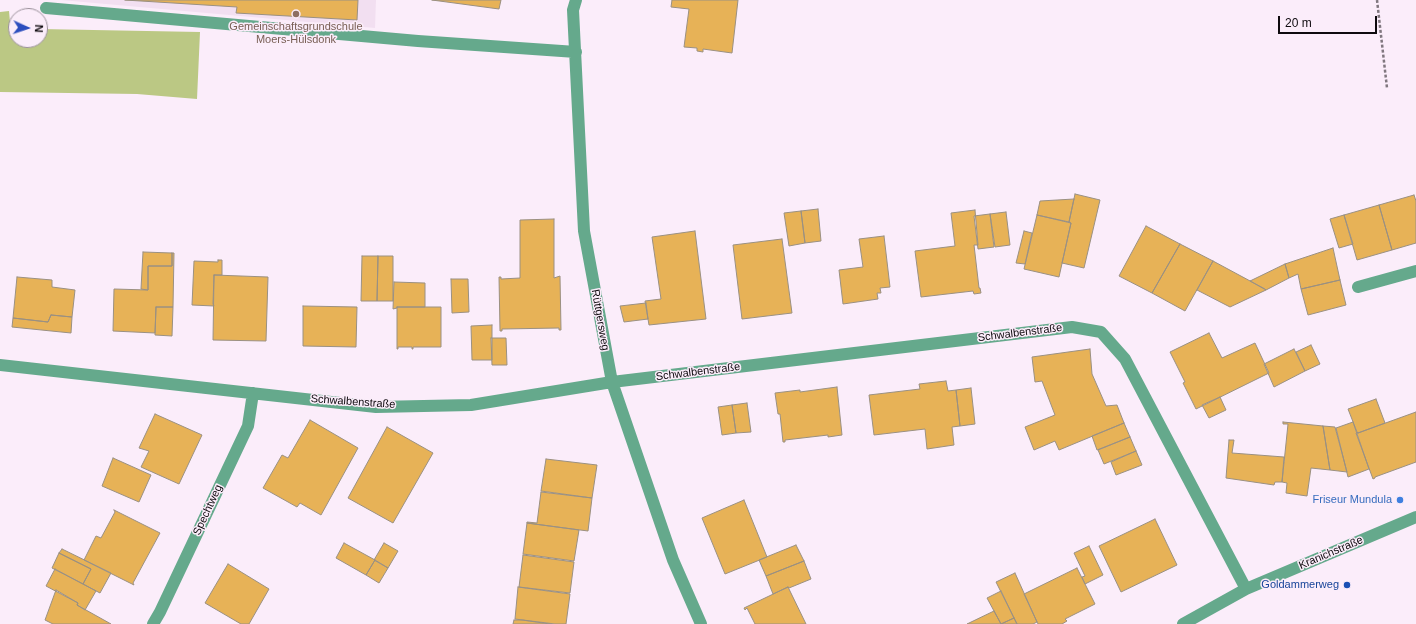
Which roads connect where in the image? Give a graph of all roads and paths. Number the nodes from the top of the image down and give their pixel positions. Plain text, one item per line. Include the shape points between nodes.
1 (576, 0) edge
2 (1377, 0) edge
3 (48, 8) edge
4 (576, 52) junction
5 (1387, 88) dead end
6 (1416, 271) edge
7 (1358, 287) dead end
8 (0, 365) edge
9 (612, 382) junction
10 (253, 393) junction
11 (1416, 517) edge
12 (1246, 589) junction
13 (153, 624) edge
14 (701, 624) edge
15 (1183, 624) edge

1 - 4 street, Rüttgersweg
2 - 5 path
3 - 4 street via 418,41
4 - 9 street, Rüttgersweg via 584,231
6 - 7 street
8 - 10 street, Schwalbenstraße
9 - 10 street, Schwalbenstraße via 471,405 376,407
9 - 12 street, Schwalbenstraße via 1072,327 1101,332 1125,359
9 - 14 street, Rüttgersweg via 673,560
10 - 13 street, Spechtweg via 248,426
11 - 12 street, Kranichstraße
12 - 15 street, Kranichstraße

